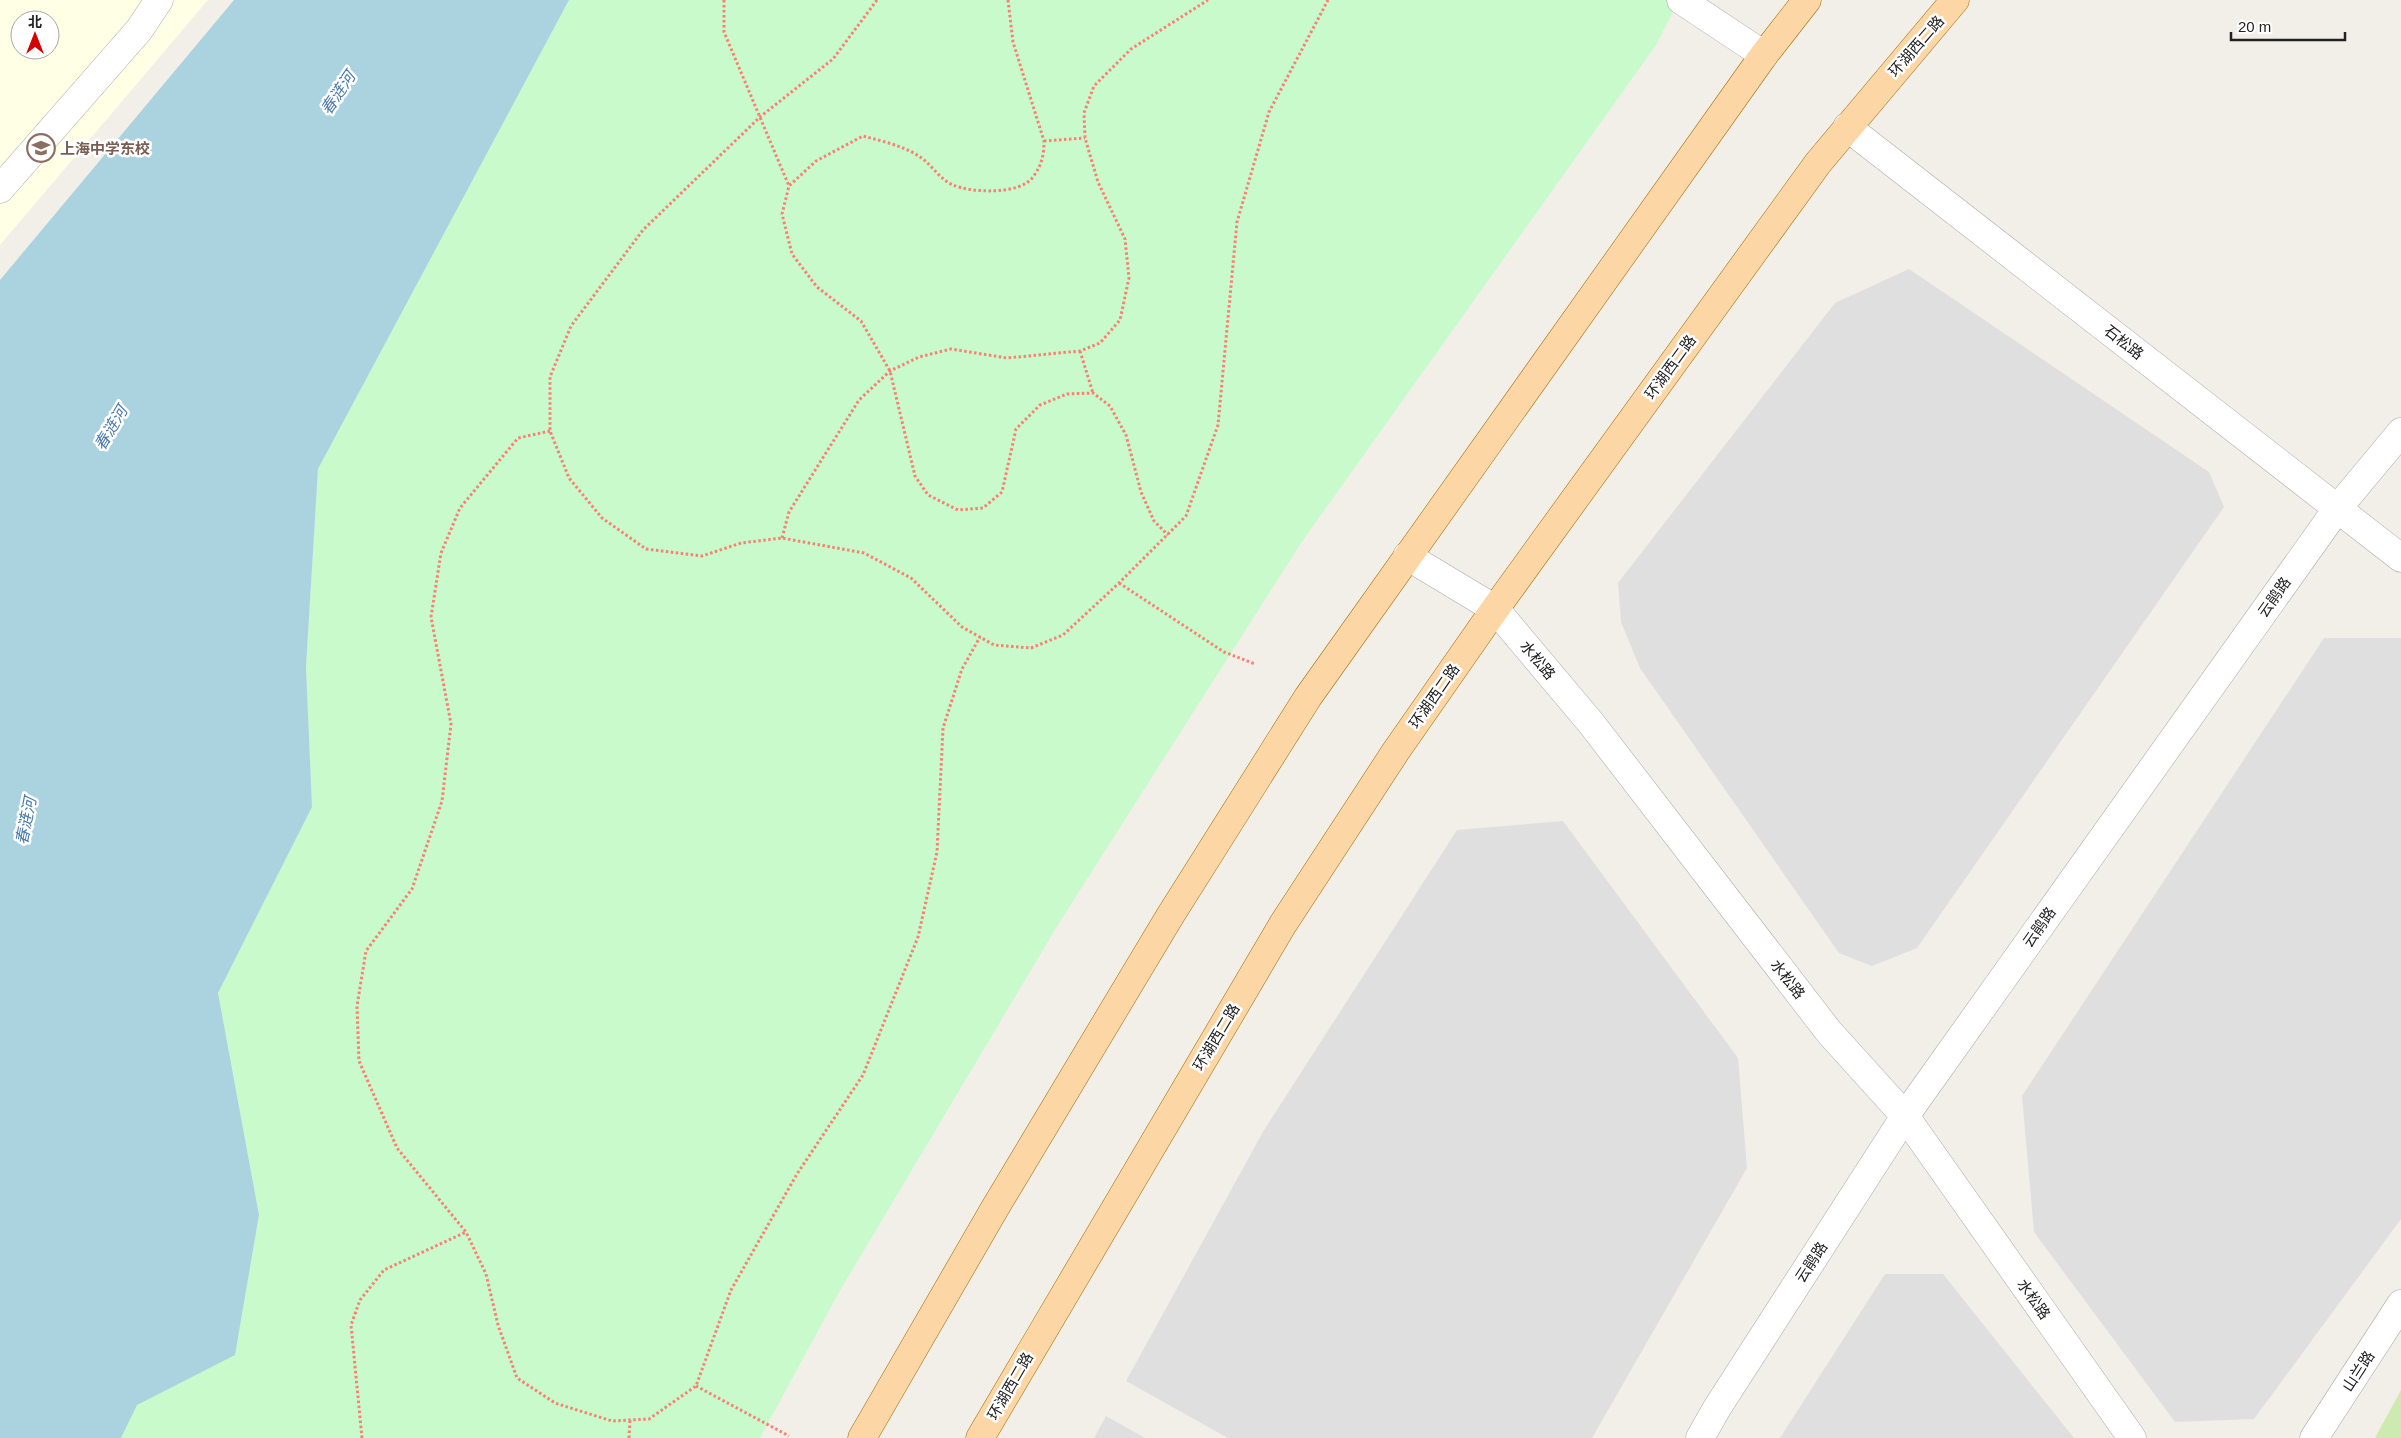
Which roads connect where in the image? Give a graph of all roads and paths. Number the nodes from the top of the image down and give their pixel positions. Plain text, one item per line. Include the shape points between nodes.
1 (159, 0) edge
2 (724, 0) edge
3 (877, 0) edge
4 (1008, 0) edge
5 (1208, 0) edge
6 (1328, 0) edge
7 (1681, 0) edge
8 (1807, 0) edge
9 (1956, 0) edge
10 (1764, 55) junction
11 (760, 117) junction
12 (1846, 127) junction
13 (1085, 138) junction
14 (1044, 141) junction
15 (789, 186) junction
16 (0, 189) edge
17 (1080, 351) junction
18 (890, 371) junction
19 (1092, 393) junction
20 (550, 431) junction
21 (2401, 432) edge
22 (2337, 509) junction
23 (1168, 535) junction
24 (782, 538) junction
25 (1407, 556) junction
26 (2401, 558) edge
27 (1119, 583) junction
28 (1495, 609) junction
29 (980, 637) junction
30 (1255, 664) dead end
31 (1905, 1116) junction
32 (466, 1232) junction
33 (2401, 1304) edge
34 (696, 1386) junction
35 (630, 1420) junction
36 (789, 1436) dead end
37 (362, 1438) edge
38 (629, 1438) edge
39 (862, 1438) edge
40 (980, 1438) edge
41 (1700, 1438) edge
42 (2132, 1438) edge
43 (2314, 1438) edge

1 - 16 street via 139,30
2 - 11 path via 724,32
3 - 11 path via 833,59
4 - 14 path via 1013,42
5 - 13 path via 1131,49 1094,86 1084,113
6 - 23 path via 1266,121 1237,222 1218,425 1186,516
7 - 10 street
8 - 10 main road
9 - 12 main road, 环湖西二路
10 - 25 main road
11 - 15 path
11 - 20 path via 643,230 571,326 550,377
12 - 22 street, 石松路
12 - 28 main road, 环湖西二路
13 - 14 path
13 - 17 path via 1098,182 1125,239 1129,278 1120,320 1100,343
14 - 15 path via 1044,156 1032,179 1007,191 978,191 952,184 918,155 863,136 816,161
15 - 18 path via 782,214 792,254 817,287 861,321
17 - 18 path via 1007,358 950,349 919,357
17 - 19 path
18 - 19 path via 915,476 928,495 958,510 983,508 1002,492 1016,430 1040,405 1067,394
18 - 24 path via 859,400 789,512
19 - 23 path via 1110,406 1126,435 1140,492 1154,521
20 - 24 path via 569,478 602,518 646,548 702,556 741,543
20 - 32 path via 518,438 460,508 441,553 431,617 451,724 442,800 412,889 366,951 357,1006 359,1061 397,1148
21 - 22 street, 云鹃路
22 - 26 street, 石松路
22 - 31 street, 云鹃路
23 - 27 path
24 - 29 path via 864,553 911,578 962,627
25 - 28 street, 水松路
25 - 39 main road via 1308,697 1170,916 1000,1199
27 - 29 path via 1063,635 1039,645 1031,648 994,645
27 - 30 path via 1224,652
28 - 31 street, 水松路 via 1591,723 1828,1032
28 - 40 main road, 环湖西二路 via 1282,924
29 - 34 path via 962,669 943,728 937,852 918,937 863,1075 797,1174 731,1290
31 - 41 street, 云鹃路
31 - 42 street, 水松路
32 - 35 path via 486,1274 498,1325 517,1378 555,1403 612,1421
32 - 37 path via 384,1270 360,1300 351,1326
33 - 43 street, 山兰路
34 - 35 path via 649,1419
34 - 36 path
35 - 38 path

